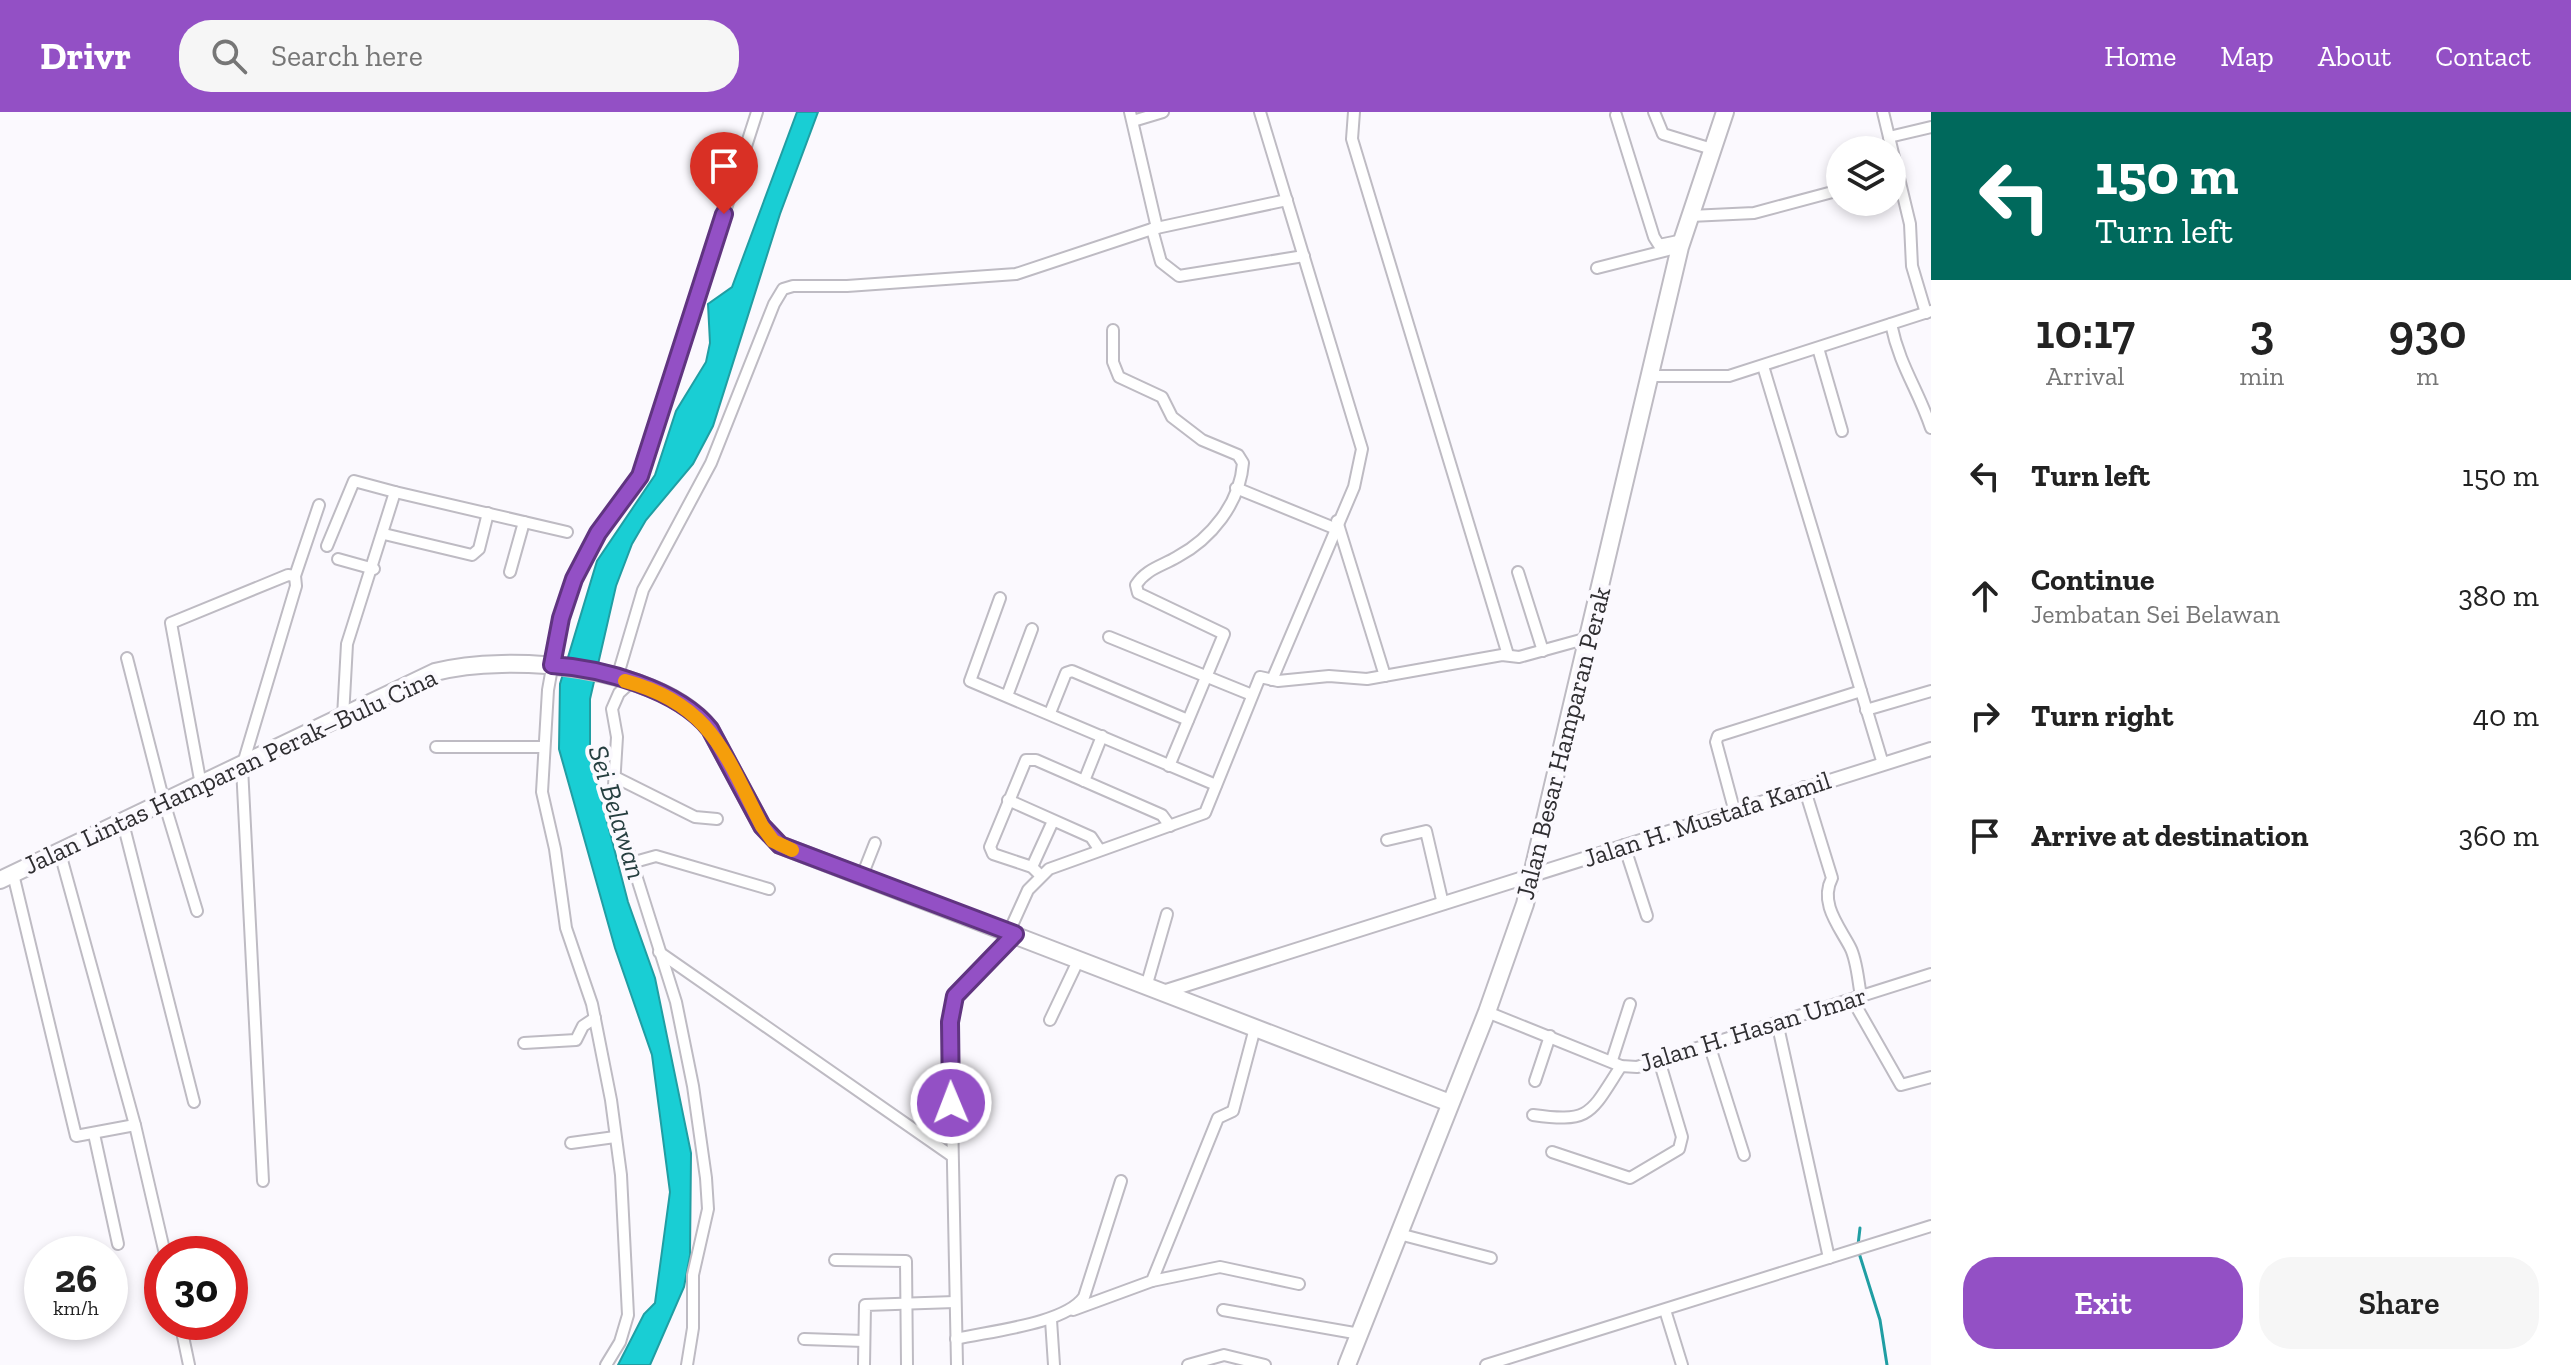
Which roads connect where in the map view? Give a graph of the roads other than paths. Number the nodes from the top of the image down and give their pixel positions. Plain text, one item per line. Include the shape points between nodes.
1 (757, 112) edge
2 (1163, 112) edge
3 (1260, 112) edge
4 (1354, 112) edge
5 (1654, 112) edge
6 (1725, 112) edge
7 (1883, 112) edge
8 (1616, 115) dead end
9 (1132, 116) edge
10 (1931, 127) edge
11 (1889, 136) edge
12 (1893, 136) edge
13 (1712, 149) junction
14 (1826, 194) edge
15 (1287, 200) junction
16 (1906, 211) edge
17 (1690, 216) junction
18 (1154, 229) junction
19 (1682, 243) junction
20 (1304, 256) junction
21 (1597, 268) dead end
22 (1929, 312) edge
23 (1891, 324) junction
24 (1113, 330) dead end
25 (1818, 348) junction
26 (1763, 366) junction
27 (1650, 376) junction
28 (1931, 428) edge
29 (1842, 431) dead end
30 (1236, 488) junction
31 (395, 492) junction
32 (319, 505) dead end
33 (488, 513) junction
34 (524, 522) junction
35 (1335, 525) junction
36 (567, 532) dead end
37 (384, 534) junction
38 (327, 546) dead end
39 (338, 559) dead end
40 (374, 569) junction
41 (510, 572) dead end
42 (1518, 572) dead end
43 (295, 576) junction
44 (1000, 598) dead end
45 (1032, 629) dead end
46 (1109, 637) dead end
47 (1588, 638) junction
48 (1543, 651) junction
49 (1508, 655) junction
50 (127, 658) dead end
51 (554, 665) junction
52 (1208, 676) junction
53 (1385, 676) junction
54 (619, 679) junction
55 (1272, 680) junction
56 (1861, 691) junction
57 (1931, 691) edge
58 (1252, 695) junction
59 (1007, 696) junction
60 (1866, 710) junction
61 (1050, 713) junction
62 (343, 717) junction
63 (1188, 720) junction
64 (1102, 736) junction
65 (436, 747) dead end
66 (543, 747) junction
67 (1931, 749) edge
68 (1883, 764) junction
69 (1169, 766) junction
70 (242, 767) junction
71 (613, 776) junction
72 (1084, 781) junction
73 (201, 785) junction
74 (1216, 785) junction
75 (1804, 787) junction
76 (1008, 800) junction
77 (164, 802) junction
78 (1734, 809) junction
79 (717, 819) dead end
80 (1053, 821) junction
81 (123, 823) junction
82 (1170, 826) junction
83 (1387, 840) dead end
84 (875, 843) dead end
85 (1624, 845) junction
86 (1099, 849) junction
87 (60, 853) junction
88 (631, 863) junction
89 (1036, 871) junction
90 (1532, 874) junction
91 (862, 876) junction
92 (6, 877) edge
93 (769, 889) dead end
94 (1443, 904) junction
95 (197, 911) dead end
96 (1167, 914) dead end
97 (1647, 916) dead end
98 (1012, 933) junction
99 (658, 951) junction
100 (1078, 961) junction
101 (1931, 974) edge
102 (1146, 987) junction
103 (1163, 992) junction
104 (1857, 997) junction
105 (1630, 1004) dead end
106 (1487, 1012) junction
107 (595, 1018) junction
108 (1050, 1020) dead end
109 (1777, 1022) junction
110 (1255, 1028) junction
111 (1550, 1036) junction
112 (524, 1043) dead end
113 (1709, 1044) junction
114 (1659, 1060) junction
115 (1616, 1063) junction
116 (1931, 1077) edge
117 (1535, 1081) dead end
118 (194, 1102) dead end
119 (1450, 1103) junction
120 (1533, 1115) dead end
121 (135, 1125) junction
122 (94, 1134) junction
123 (615, 1137) junction
124 (571, 1143) dead end
125 (1552, 1152) dead end
126 (1744, 1155) dead end
127 (952, 1156) junction
128 (263, 1181) dead end
129 (1121, 1181) dead end
130 (1931, 1226) edge
131 (1399, 1234) junction
132 (116, 1236) edge
133 (161, 1236) edge
134 (1491, 1258) dead end
135 (1829, 1258) junction
136 (835, 1260) dead end
137 (1152, 1281) junction
138 (1299, 1284) dead end
139 (955, 1302) junction
140 (908, 1303) junction
141 (1073, 1310) junction
142 (1223, 1310) dead end
143 (1665, 1310) junction
144 (1051, 1320) junction
145 (1360, 1334) junction
146 (804, 1339) dead end
147 (956, 1339) junction
148 (184, 1340) edge
149 (864, 1341) junction
150 (189, 1365) edge
151 (606, 1365) edge
152 (687, 1365) edge
153 (864, 1365) edge
154 (907, 1365) edge
155 (957, 1365) edge
156 (1054, 1365) edge
157 (1188, 1365) edge
158 (1265, 1365) edge
159 (1347, 1365) edge
160 (1486, 1365) edge
161 (1682, 1365) edge

1 - 51 street via 640,476 598,533 574,579
2 - 9 street
3 - 15 street
4 - 49 street via 1352,139
5 - 13 street via 1663,134
6 - 13 main road, Jalan Besar Hamparan Perak
7 - 11 street
8 - 19 street via 1654,237 1659,245
9 - 18 street
10 - 12 street
13 - 17 main road, Jalan Besar Hamparan Perak
14 - 17 street via 1754,213
15 - 18 street
15 - 20 street
16 - 22 street via 1912,266
17 - 19 main road, Jalan Besar Hamparan Perak
18 - 20 street via 1161,262 1179,276
18 - 54 street via 1016,274 783,289 711,463 643,590
19 - 21 street
19 - 27 main road, Jalan Besar Hamparan Perak
20 - 35 street via 1362,449 1354,487
22 - 23 street
23 - 25 street
23 - 28 street via 1906,378 1917,389
24 - 30 street via 1113,362 1119,377 1162,397 1172,417 1238,455 1243,463
25 - 26 street
25 - 29 street
26 - 27 street via 1729,376
26 - 56 street
27 - 47 main road, Jalan Besar Hamparan Perak
30 - 35 street
30 - 52 street via 1211,533 1147,573 1136,588 1224,634
31 - 33 street
31 - 37 street
31 - 38 street via 354,481
32 - 43 street
33 - 34 street
33 - 37 street via 479,549 472,555
34 - 36 street
34 - 41 street
35 - 53 street
35 - 55 street
37 - 40 street
39 - 40 street
40 - 62 street via 347,644
42 - 48 street
43 - 70 street
43 - 73 street via 171,623
44 - 59 street via 969,679
45 - 59 street
46 - 52 street
47 - 48 street
47 - 90 main road, Jalan Besar Hamparan Perak
48 - 49 street
49 - 53 street
50 - 77 street
51 - 54 main road, Jalan Lintas Hamparan Perak–Bulu Cina
51 - 62 main road, Jalan Lintas Hamparan Perak–Bulu Cina via 487,661 447,668
51 - 66 street
52 - 58 street
52 - 63 street
53 - 55 street
54 - 71 street via 612,709 617,737
54 - 91 main road via 670,697 705,723 773,841
55 - 58 street via 1260,677
56 - 60 street
56 - 78 street via 1718,736
57 - 60 street
58 - 74 street
59 - 61 street
60 - 68 street
61 - 63 street via 1066,673 1072,671
61 - 64 street
62 - 70 main road, Jalan Lintas Hamparan Perak–Bulu Cina
63 - 69 street
64 - 69 street
64 - 72 street
65 - 66 street
66 - 107 street via 542,792 562,911
67 - 68 street, Jalan H. Mustafa Kamil
68 - 75 street, Jalan H. Mustafa Kamil
69 - 74 street
70 - 73 main road, Jalan Lintas Hamparan Perak–Bulu Cina
70 - 128 street
71 - 79 street via 695,817
71 - 88 street via 615,815
72 - 76 street via 1026,760
72 - 82 street via 1162,815
73 - 77 main road, Jalan Lintas Hamparan Perak–Bulu Cina
74 - 82 street via 1205,813
75 - 78 street, Jalan H. Mustafa Kamil
75 - 104 street via 1832,878 1827,891 1830,907 1850,946
76 - 80 street
76 - 89 street via 991,850
77 - 81 main road, Jalan Lintas Hamparan Perak–Bulu Cina
77 - 95 street
78 - 85 street, Jalan H. Mustafa Kamil
80 - 86 street via 1091,837
80 - 89 street
81 - 87 main road, Jalan Lintas Hamparan Perak–Bulu Cina
81 - 118 street
82 - 86 street
83 - 94 street via 1426,831
84 - 91 street
85 - 90 street, Jalan H. Mustafa Kamil
85 - 97 street
86 - 89 street
87 - 92 main road, Jalan Lintas Hamparan Perak–Bulu Cina
87 - 121 street
88 - 93 street via 656,856
88 - 99 street
89 - 98 street
90 - 94 street, Jalan H. Mustafa Kamil
90 - 106 main road, Jalan Besar Hamparan Perak
91 - 98 main road
92 - 122 street via 76,1136
94 - 103 street, Jalan H. Mustafa Kamil
96 - 102 street
98 - 100 main road
98 - 127 street via 965,983 953,1004
99 - 127 street
99 - 152 street via 685,1038 707,1190 707,1219 693,1275
100 - 102 main road
100 - 108 street
101 - 104 street, Jalan H. Hasan Umar
102 - 103 main road
103 - 110 main road
104 - 109 street, Jalan H. Hasan Umar
104 - 116 street via 1901,1085
105 - 115 street
106 - 111 street, Jalan H. Hasan Umar
106 - 119 main road, Jalan Besar Hamparan Perak
107 - 112 street via 576,1040
107 - 123 street
109 - 113 street, Jalan H. Hasan Umar
109 - 135 street
110 - 119 main road
110 - 137 street via 1232,1113 1218,1118
111 - 115 street, Jalan H. Hasan Umar
111 - 117 street
113 - 114 street, Jalan H. Hasan Umar
113 - 126 street
114 - 115 street, Jalan H. Hasan Umar via 1637,1067
114 - 125 street via 1682,1137 1679,1149 1630,1178
115 - 120 street via 1603,1095 1583,1116 1570,1120
119 - 131 main road, Jalan Besar Hamparan Perak
121 - 122 street
121 - 133 street
122 - 132 street
123 - 124 street
123 - 151 street via 628,1315
127 - 139 street
129 - 141 street via 1084,1297
130 - 135 street
131 - 134 street
131 - 145 main road, Jalan Besar Hamparan Perak
135 - 143 street
136 - 140 street via 905,1260
137 - 138 street via 1220,1267
137 - 141 street
139 - 140 street
139 - 147 street
140 - 149 street via 865,1304
140 - 154 street
141 - 144 street
142 - 145 street
143 - 160 street
143 - 161 street
144 - 147 street
144 - 156 street
145 - 159 main road, Jalan Besar Hamparan Perak
146 - 149 street
147 - 155 street
148 - 150 street
149 - 153 street
157 - 158 street via 1224,1355

